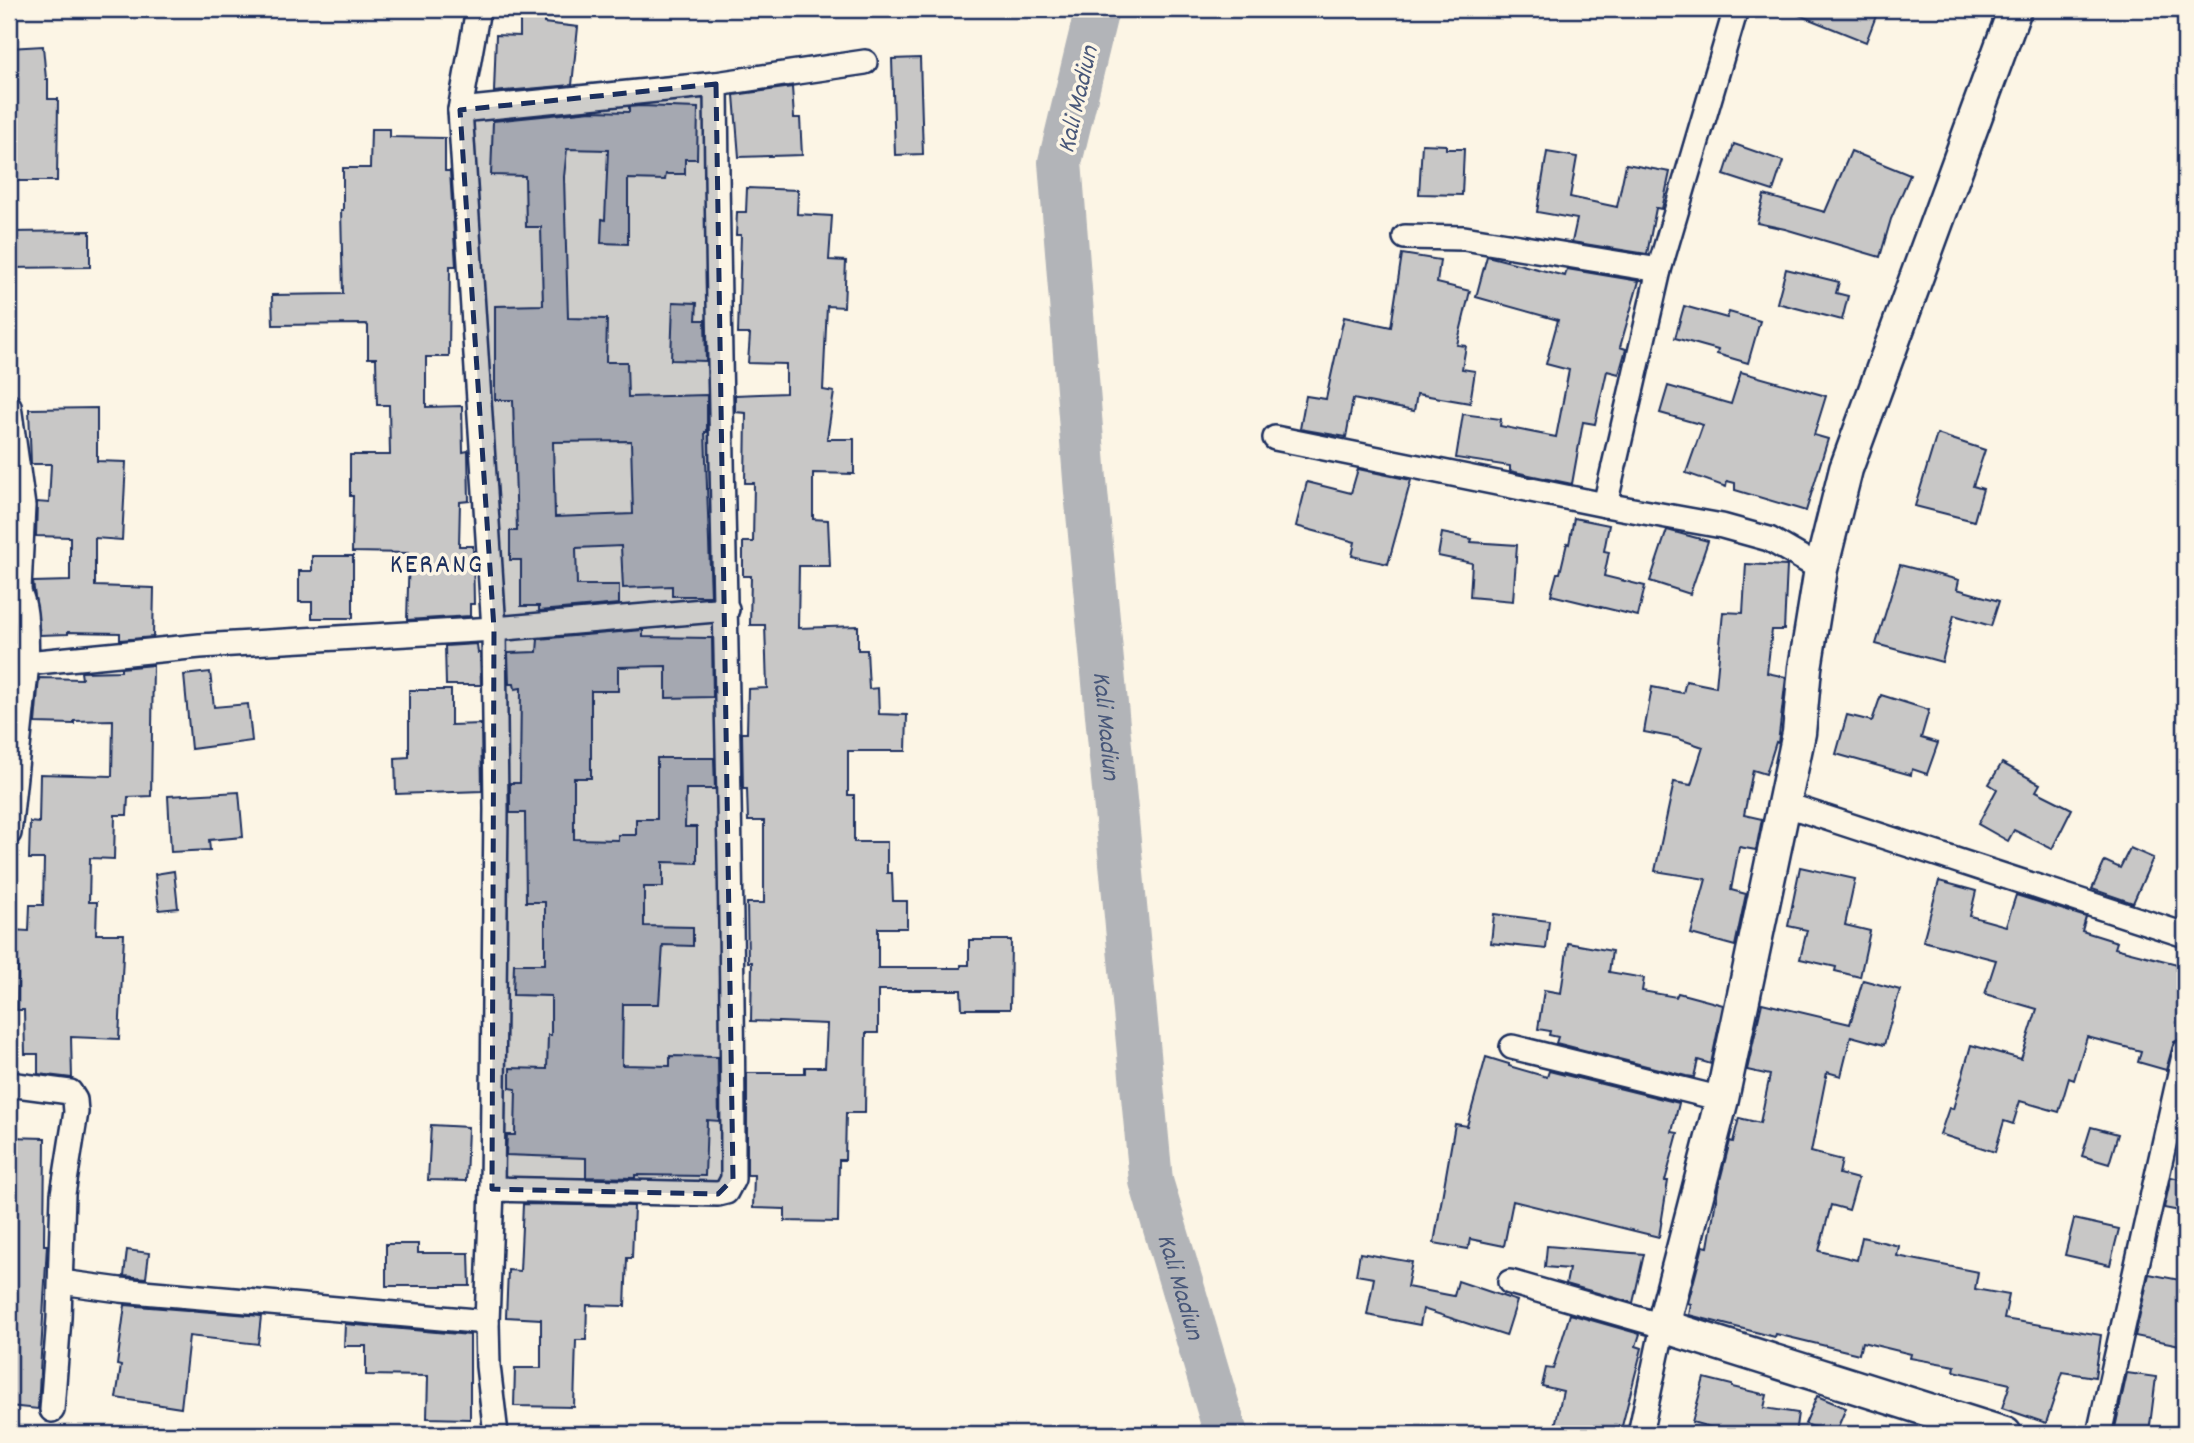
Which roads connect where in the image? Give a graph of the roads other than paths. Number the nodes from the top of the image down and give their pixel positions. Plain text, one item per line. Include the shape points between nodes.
1 (478, 9) edge
2 (1736, 9) edge
3 (2015, 9) edge
4 (865, 62) dead end
5 (716, 84) junction
6 (460, 110) junction
7 (1405, 236) dead end
8 (1659, 270) junction
9 (9, 406) edge
10 (1275, 438) dead end
11 (1605, 505) junction
12 (1821, 569) junction
13 (14, 585) edge
14 (726, 609) junction
15 (494, 629) junction
16 (27, 663) junction
17 (1784, 804) junction
18 (9, 833) edge
19 (2185, 935) edge
20 (1512, 1047) dead end
21 (2185, 1051) edge
22 (9, 1084) edge
23 (1722, 1099) junction
24 (492, 1189) junction
25 (61, 1282) junction
26 (1510, 1282) dead end
27 (487, 1322) junction
28 (1663, 1326) junction
29 (52, 1410) dead end
30 (496, 1434) edge
31 (1640, 1434) edge
32 (2005, 1434) edge
33 (2099, 1434) edge

1 - 6 street
2 - 8 street
3 - 12 street via 1846,469
4 - 5 street
5 - 6 street
5 - 14 street
6 - 15 street
7 - 8 street via 1464,238
8 - 11 street
9 - 13 street via 23,506
10 - 11 street
11 - 12 street via 1769,539
12 - 17 street via 1799,733
13 - 16 street via 23,605
14 - 15 street
14 - 24 street via 733,956 733,1179 729,1189 718,1194
15 - 16 street via 200,646
15 - 24 street
16 - 18 street
17 - 19 street
17 - 23 street
20 - 23 street
21 - 33 street
22 - 25 street via 70,1093 75,1100 63,1194
23 - 28 street
24 - 27 street
25 - 27 street
25 - 29 street
26 - 28 street
27 - 30 street
28 - 31 street
28 - 32 street

